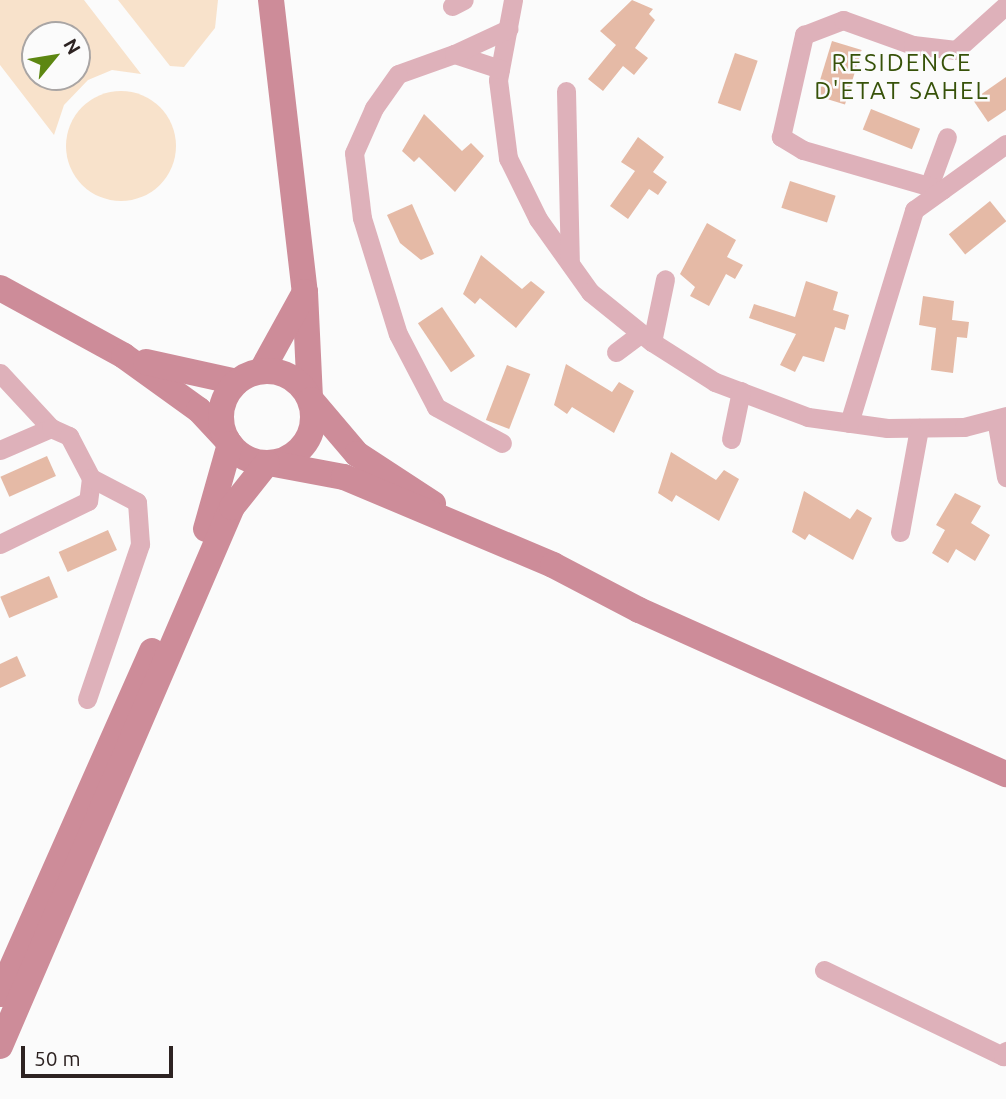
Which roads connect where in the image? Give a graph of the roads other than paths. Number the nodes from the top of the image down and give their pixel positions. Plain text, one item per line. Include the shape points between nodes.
1 (271, 0) edge
2 (513, 0) edge
3 (1006, 5) edge
4 (508, 29) junction
5 (454, 54) junction
6 (500, 69) junction
7 (566, 91) dead end
8 (947, 137) dead end
9 (1006, 144) edge
10 (935, 188) junction
11 (570, 263) junction
12 (665, 279) dead end
13 (0, 288) edge
14 (306, 292) junction
15 (647, 338) junction
16 (616, 352) dead end
17 (124, 356) junction
18 (262, 370) junction
19 (0, 373) edge
20 (237, 382) junction
21 (741, 391) junction
22 (311, 400) junction
23 (1001, 417) edge
24 (849, 423) junction
25 (51, 428) junction
26 (919, 428) junction
27 (731, 439) dead end
28 (230, 443) junction
29 (502, 443) dead end
30 (0, 450) edge
31 (268, 463) junction
32 (1006, 477) edge
33 (91, 478) junction
34 (472, 531) junction
35 (900, 532) dead end
36 (1, 540) edge
37 (87, 699) dead end
38 (1006, 774) edge
39 (824, 970) dead end
40 (0, 994) edge
41 (0, 1046) edge
42 (1006, 1051) edge

1 - 14 main road
2 - 4 street
3 - 10 street via 956,51 913,45 843,20 804,36 781,137 803,150
4 - 5 street
4 - 6 street
5 - 6 street
5 - 29 street via 398,74 374,108 355,153 362,218 398,334 436,407
6 - 11 street via 508,158 538,219
7 - 11 street
8 - 10 street
9 - 10 street
10 - 24 street via 914,210
11 - 15 street via 590,292
12 - 15 street
13 - 17 main road
14 - 18 main road
14 - 22 main road
15 - 16 street
15 - 21 street
17 - 20 main road
17 - 28 main road via 199,410
18 - 20 main road
18 - 22 main road via 292,377
19 - 25 street
20 - 28 main road via 221,418
21 - 24 street via 808,417
21 - 27 street
22 - 31 main road via 305,443
22 - 34 main road via 357,454
23 - 26 street
23 - 32 street
24 - 26 street
25 - 30 street
25 - 33 street via 69,436
26 - 35 street
28 - 31 main road
28 - 40 main road via 195,560
31 - 34 main road via 344,477
31 - 41 main road via 232,507
33 - 36 street via 88,501
33 - 37 street via 137,502 140,544
34 - 38 main road
39 - 42 street via 1003,1056

